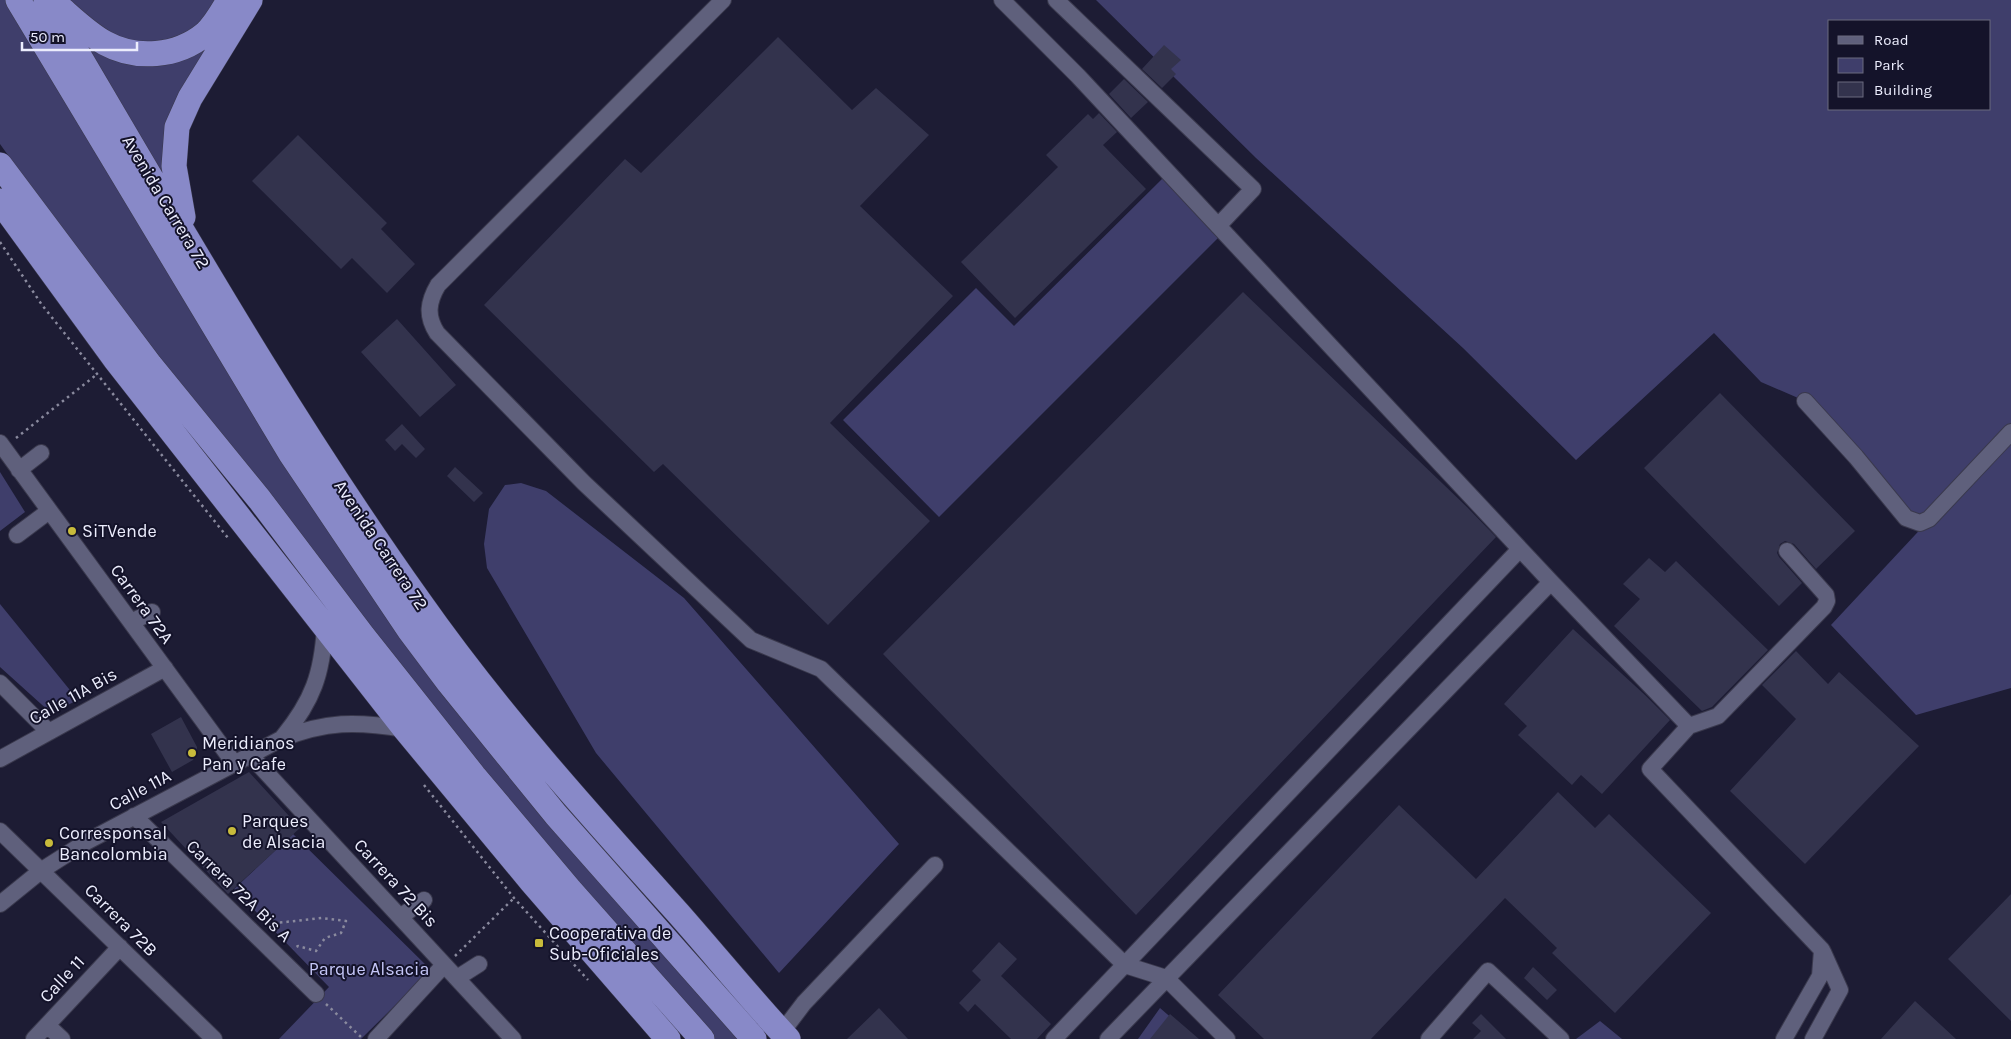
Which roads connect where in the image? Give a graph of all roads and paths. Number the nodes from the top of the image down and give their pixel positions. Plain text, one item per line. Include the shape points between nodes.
1 (18, 0) edge
2 (46, 0) edge
3 (50, 0) edge
4 (229, 0) edge
5 (250, 0) edge
6 (723, 0) edge
7 (1002, 0) edge
8 (1056, 0) edge
9 (0, 165) edge
10 (0, 201) edge
11 (1218, 226) junction
12 (187, 236) junction
13 (0, 242) edge
14 (106, 367) junction
15 (1805, 401) dead end
16 (2011, 432) edge
17 (2, 446) edge
18 (41, 453) dead end
19 (19, 470) junction
20 (49, 511) junction
21 (17, 535) dead end
22 (231, 542) dead end
23 (1520, 549) junction
24 (1787, 551) dead end
25 (1551, 582) junction
26 (152, 612) dead end
27 (131, 622) junction
28 (325, 627) junction
29 (165, 668) junction
30 (443, 674) junction
31 (0, 683) edge
32 (490, 696) junction
33 (1689, 726) junction
34 (405, 729) junction
35 (49, 732) junction
36 (280, 739) junction
37 (250, 755) junction
38 (0, 759) edge
39 (234, 764) junction
40 (134, 816) junction
41 (0, 830) edge
42 (934, 865) dead end
43 (42, 870) junction
44 (531, 881) junction
45 (570, 890) junction
46 (424, 900) dead end
47 (0, 904) edge
48 (400, 917) junction
49 (248, 927) junction
50 (581, 940) junction
51 (120, 947) junction
52 (1822, 950) junction
53 (280, 959) junction
54 (479, 964) dead end
55 (444, 965) junction
56 (1125, 965) junction
57 (457, 978) junction
58 (1166, 978) junction
59 (316, 994) joint
60 (47, 1025) junction
61 (785, 1036) edge
62 (34, 1039) edge
63 (62, 1039) edge
64 (214, 1039) edge
65 (362, 1039) edge
66 (376, 1039) edge
67 (513, 1039) edge
68 (668, 1039) edge
69 (702, 1039) edge
70 (754, 1039) edge
71 (1054, 1039) edge
72 (1108, 1039) edge
73 (1227, 1039) edge
74 (1429, 1039) edge
75 (1561, 1039) edge
76 (1784, 1039) edge
77 (1813, 1039) edge

1 - 30 highway, Avenida Carrera 72 via 291,454 410,631
2 - 12 highway, Avenida Carrera 72
3 - 4 highway via 105,43 121,50 161,54 194,42 206,33
5 - 12 highway via 190,98 177,127 174,166
6 - 56 street via 438,285 429,304 432,325 584,483 751,640 822,669
7 - 11 street
8 - 11 street via 1253,189
9 - 45 highway via 162,381 260,500 474,776
10 - 14 highway
11 - 23 street
12 - 32 highway, Avenida Carrera 72 via 314,446 418,601
13 - 14 path via 42,305
14 - 17 path
14 - 22 path
14 - 28 highway
15 - 16 street via 1906,518 1920,523 1929,519
17 - 19 street, Carrera 72A
18 - 19 street
19 - 20 street, Carrera 72A
20 - 21 street
20 - 27 street, Carrera 72A
23 - 25 street
23 - 56 street
24 - 33 street via 1826,595 1824,607 1718,716
25 - 33 street
25 - 58 street
26 - 27 street
27 - 29 street, Carrera 72A
28 - 34 highway
28 - 36 street, Calle 11A via 318,672 310,696 305,708
29 - 35 street, Calle 11A Bis
29 - 39 street, Carrera 72A
30 - 32 highway
30 - 70 highway, Avenida Carrera 72 via 556,815
31 - 35 street
32 - 61 highway, Avenida Carrera 72 via 559,780
33 - 52 street via 1650,769
34 - 36 street, Calle 11A via 375,724 324,725
34 - 44 highway
35 - 38 street, Calle 11A Bis
36 - 37 street, Calle 11A
37 - 39 street, Calle 11A
37 - 48 street, Carrera 72 Bis
39 - 40 street, Calle 11A
40 - 43 street, Calle 11A
40 - 49 street, Carrera 72A Bis A
41 - 43 street, Carrera 72B
42 - 61 street via 804,1003
43 - 47 street, Calle 11A
43 - 51 street, Carrera 72B
44 - 50 highway
44 - 55 path
45 - 50 highway
45 - 69 highway
46 - 48 street
48 - 55 street, Carrera 72 Bis
49 - 53 street, Carrera 72A Bis A
49 - 53 path via 303,918 346,921 342,933 325,938 316,950 298,946
50 - 68 highway
51 - 60 street, Calle 11
51 - 64 street, Carrera 72B
52 - 76 street via 1820,976
52 - 77 street via 1840,990
53 - 59 street, Carrera 72A Bis A
54 - 57 street
55 - 57 street, Carrera 72 Bis
55 - 66 street
56 - 58 street
56 - 71 street
57 - 67 street, Carrera 72 Bis
58 - 72 street
58 - 73 street
59 - 65 path
60 - 62 street, Calle 11
60 - 63 street
74 - 75 street via 1488,971

